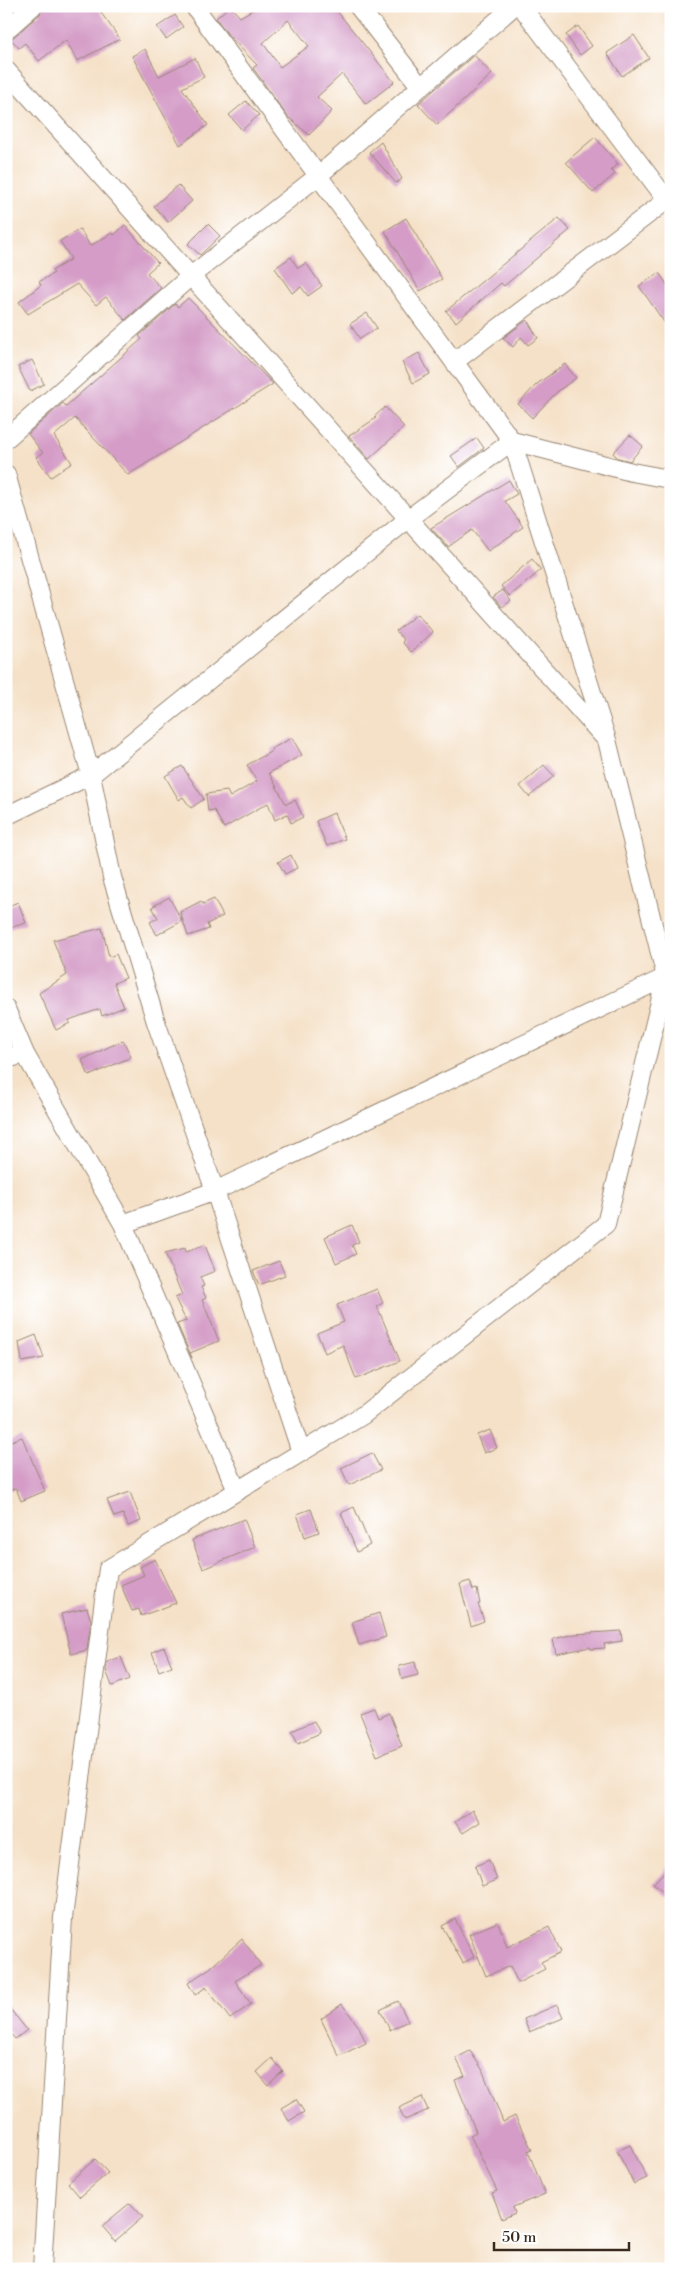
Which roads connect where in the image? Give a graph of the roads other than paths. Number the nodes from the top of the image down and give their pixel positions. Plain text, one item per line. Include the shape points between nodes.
1 (33, 6) edge
2 (194, 6) edge
3 (358, 6) edge
4 (514, 6) edge
5 (521, 6) edge
6 (6, 30) edge
7 (6, 70) edge
8 (420, 86) junction
9 (318, 176) junction
10 (669, 198) edge
11 (192, 275) junction
12 (454, 362) junction
13 (6, 439) edge
14 (512, 441) junction
15 (6, 474) edge
16 (671, 476) edge
17 (408, 519) junction
18 (607, 740) junction
19 (91, 775) junction
20 (6, 816) edge
21 (666, 977) junction
22 (6, 1009) edge
23 (25, 1054) junction
24 (6, 1059) edge
25 (215, 1191) junction
26 (123, 1224) junction
27 (301, 1452) junction
28 (237, 1491) junction
29 (42, 2269) edge

1 - 6 street
2 - 9 street
3 - 8 street
4 - 8 street
5 - 10 street
7 - 11 street
8 - 9 street
9 - 11 street
9 - 12 street
10 - 12 street
11 - 13 street
11 - 17 street
12 - 14 street
14 - 16 street via 632,472 669,479
14 - 17 street
14 - 18 street
15 - 19 street
17 - 18 street
17 - 19 street
18 - 21 street
19 - 20 street
19 - 25 street via 115,886 156,1022
21 - 25 street
21 - 27 street via 606,1224 362,1414
22 - 23 street
23 - 24 street
23 - 26 street
25 - 26 street
25 - 27 street
26 - 28 street
27 - 28 street
28 - 29 street via 108,1569 63,1918

